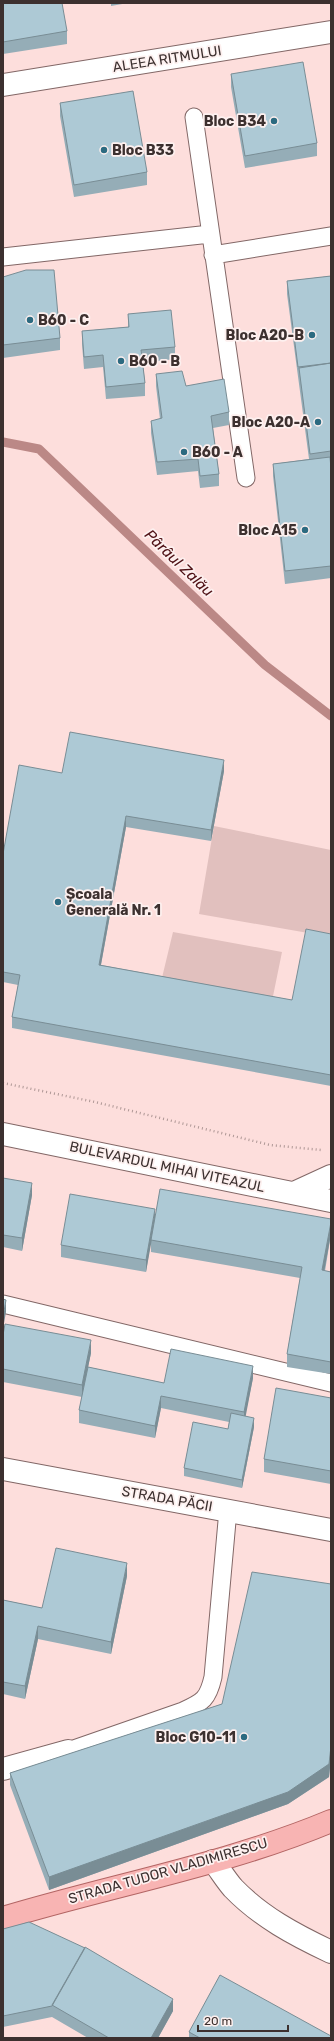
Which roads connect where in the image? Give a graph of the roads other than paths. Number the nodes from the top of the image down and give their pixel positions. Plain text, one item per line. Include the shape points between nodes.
1 (331, 32) edge
2 (3, 85) edge
3 (194, 117) dead end
4 (210, 234) junction
5 (331, 236) edge
6 (213, 255) junction
7 (3, 257) edge
8 (246, 478) dead end
9 (3, 1134) edge
10 (331, 1176) edge
11 (294, 1193) junction
12 (331, 1201) edge
13 (3, 1304) edge
14 (331, 1383) edge
15 (3, 1469) edge
16 (228, 1510) junction
17 (331, 1530) edge
18 (68, 1750) joint
19 (3, 1769) edge
20 (331, 1821) edge
21 (213, 1861) junction
22 (3, 1918) edge
23 (331, 1952) edge

1 - 2 street, ALEEA RITMULUI
3 - 4 lane
4 - 6 lane
4 - 7 lane
5 - 6 lane
6 - 8 lane
9 - 11 street, BULEVARDUL MIHAI VITEAZUL
10 - 11 street
11 - 12 street, BULEVARDUL MIHAI VITEAZUL
13 - 14 lane
15 - 16 street, STRADA PĂCII
16 - 17 street, STRADA PĂCII
16 - 18 lane via 214,1677 209,1692 201,1703 183,1711
18 - 19 street
20 - 21 main road, STRADA TUDOR VLADIMIRESCU
21 - 22 main road, STRADA TUDOR VLADIMIRESCU
21 - 23 street via 232,1887 258,1911 288,1931

